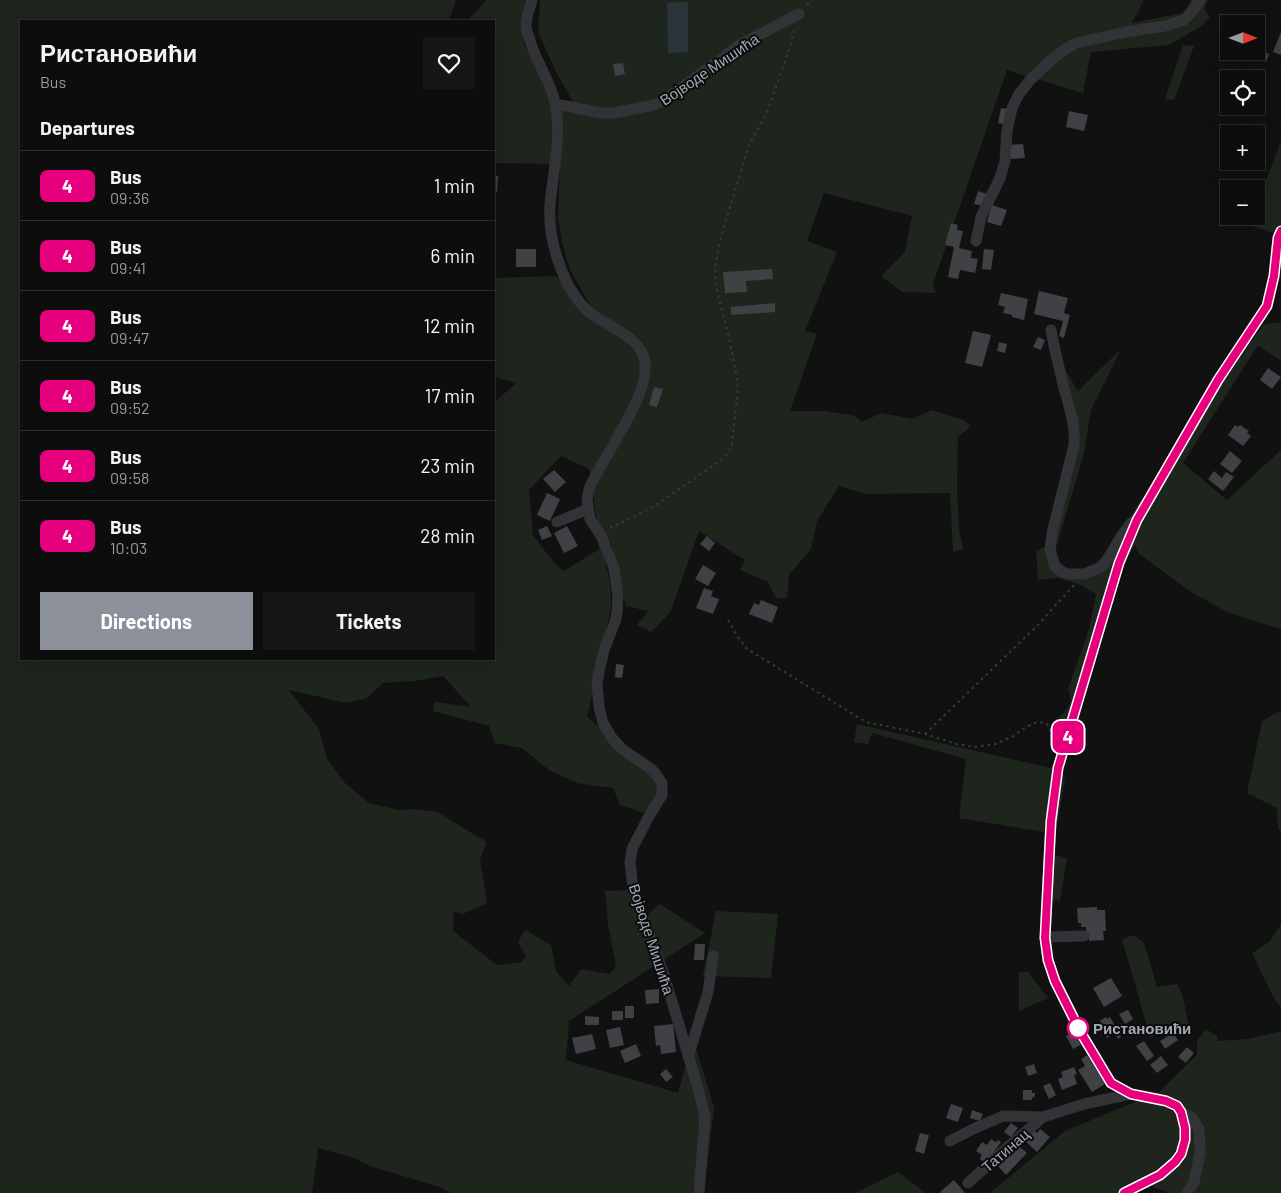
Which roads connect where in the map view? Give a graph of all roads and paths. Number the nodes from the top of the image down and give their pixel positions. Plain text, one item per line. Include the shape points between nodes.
1 (532, 0) edge
2 (812, 0) edge
3 (1200, 0) edge
4 (799, 14) junction
5 (556, 104) junction
6 (1281, 231) edge
7 (976, 241) dead end
8 (1051, 330) dead end
9 (588, 509) junction
10 (1137, 520) junction
11 (557, 522) dead end
12 (601, 536) junction
13 (1084, 574) junction
14 (728, 620) dead end
15 (925, 734) junction
16 (1058, 768) junction
17 (1084, 936) dead end
18 (1045, 938) junction
19 (713, 956) dead end
20 (688, 1057) junction
21 (1131, 1094) junction
22 (1181, 1112) junction
23 (1043, 1117) junction
24 (950, 1141) dead end
25 (968, 1183) dead end
26 (699, 1193) edge
27 (1124, 1193) edge
28 (1187, 1193) edge

1 - 5 street via 526,26 531,46
2 - 4 path
3 - 7 street via 1184,20 1076,43 1030,80 1012,108 1005,161 981,217
4 - 5 street, Војводе Мишића via 741,44 654,105 601,113
4 - 12 path via 766,115 749,146 716,262 718,296 738,389 729,452 653,507 611,527
5 - 9 street via 558,135 550,206 557,261 569,287 588,311 636,343 644,355 646,366 633,410 590,486
6 - 10 street, Татинац via 1267,306 1218,380
8 - 13 street via 1075,433 1050,549 1054,565 1062,572
9 - 11 street
9 - 12 street, Војводе Мишића via 590,519
10 - 13 street via 1122,535 1106,562
10 - 16 street, Татинац via 1119,563
12 - 20 street, Војводе Мишића via 614,568 618,612 599,672 599,707 612,738 650,768 662,783 662,795 632,849 630,862 639,906
13 - 15 path via 1037,626
14 - 15 path via 748,649 866,722
15 - 16 path via 975,747 995,744 1012,738 1037,722 1045,723 1050,728
16 - 18 street, Татинац via 1051,821
17 - 18 street
18 - 21 street, Татинац via 1055,981 1081,1033 1111,1083
19 - 20 street via 708,992
20 - 26 street, Војводе Мишића via 705,1118
21 - 22 street, Татинац via 1166,1101
21 - 23 street, Татинац
22 - 27 street via 1185,1140 1181,1154 1160,1175
22 - 28 street, Татинац via 1192,1118 1199,1129 1200,1153 1194,1182
23 - 24 street, Татинац via 1003,1116
23 - 25 street, Татинац

